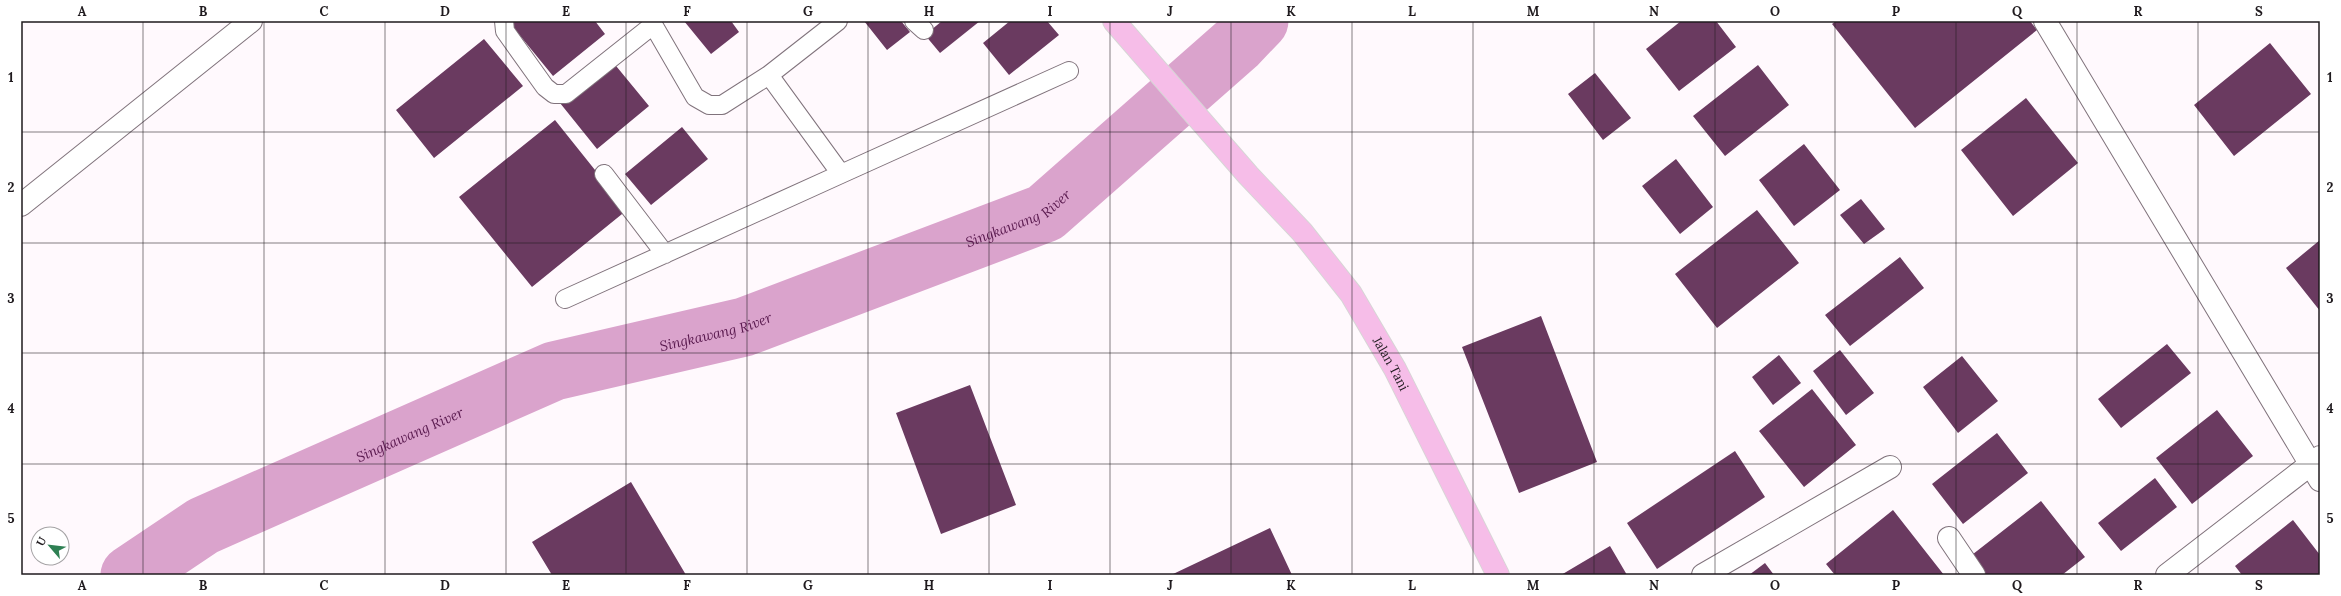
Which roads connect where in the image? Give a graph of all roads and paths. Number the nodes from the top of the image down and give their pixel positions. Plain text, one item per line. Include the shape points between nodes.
1 (251, 21) edge
2 (504, 21) edge
3 (838, 21) edge
4 (1114, 21) edge
5 (2045, 21) edge
6 (652, 23) edge
7 (1069, 71) dead end
8 (768, 75) junction
9 (604, 174) dead end
10 (840, 174) junction
11 (21, 205) edge
12 (665, 254) junction
13 (565, 300) dead end
14 (1890, 467) dead end
15 (2317, 467) edge
16 (1949, 538) dead end
17 (1498, 575) edge
18 (1703, 575) edge
19 (1974, 575) edge
20 (2167, 575) edge

1 - 11 street
2 - 6 lane via 505,31 545,88 554,94 566,94
3 - 8 lane
4 - 17 highway, Jalan Tani via 1248,175 1302,232 1351,294 1395,369
5 - 15 street
6 - 8 lane via 695,97 709,105 722,105
7 - 10 lane
8 - 10 lane
9 - 12 lane
10 - 12 lane
12 - 13 lane
14 - 18 street
15 - 20 street
16 - 19 street

